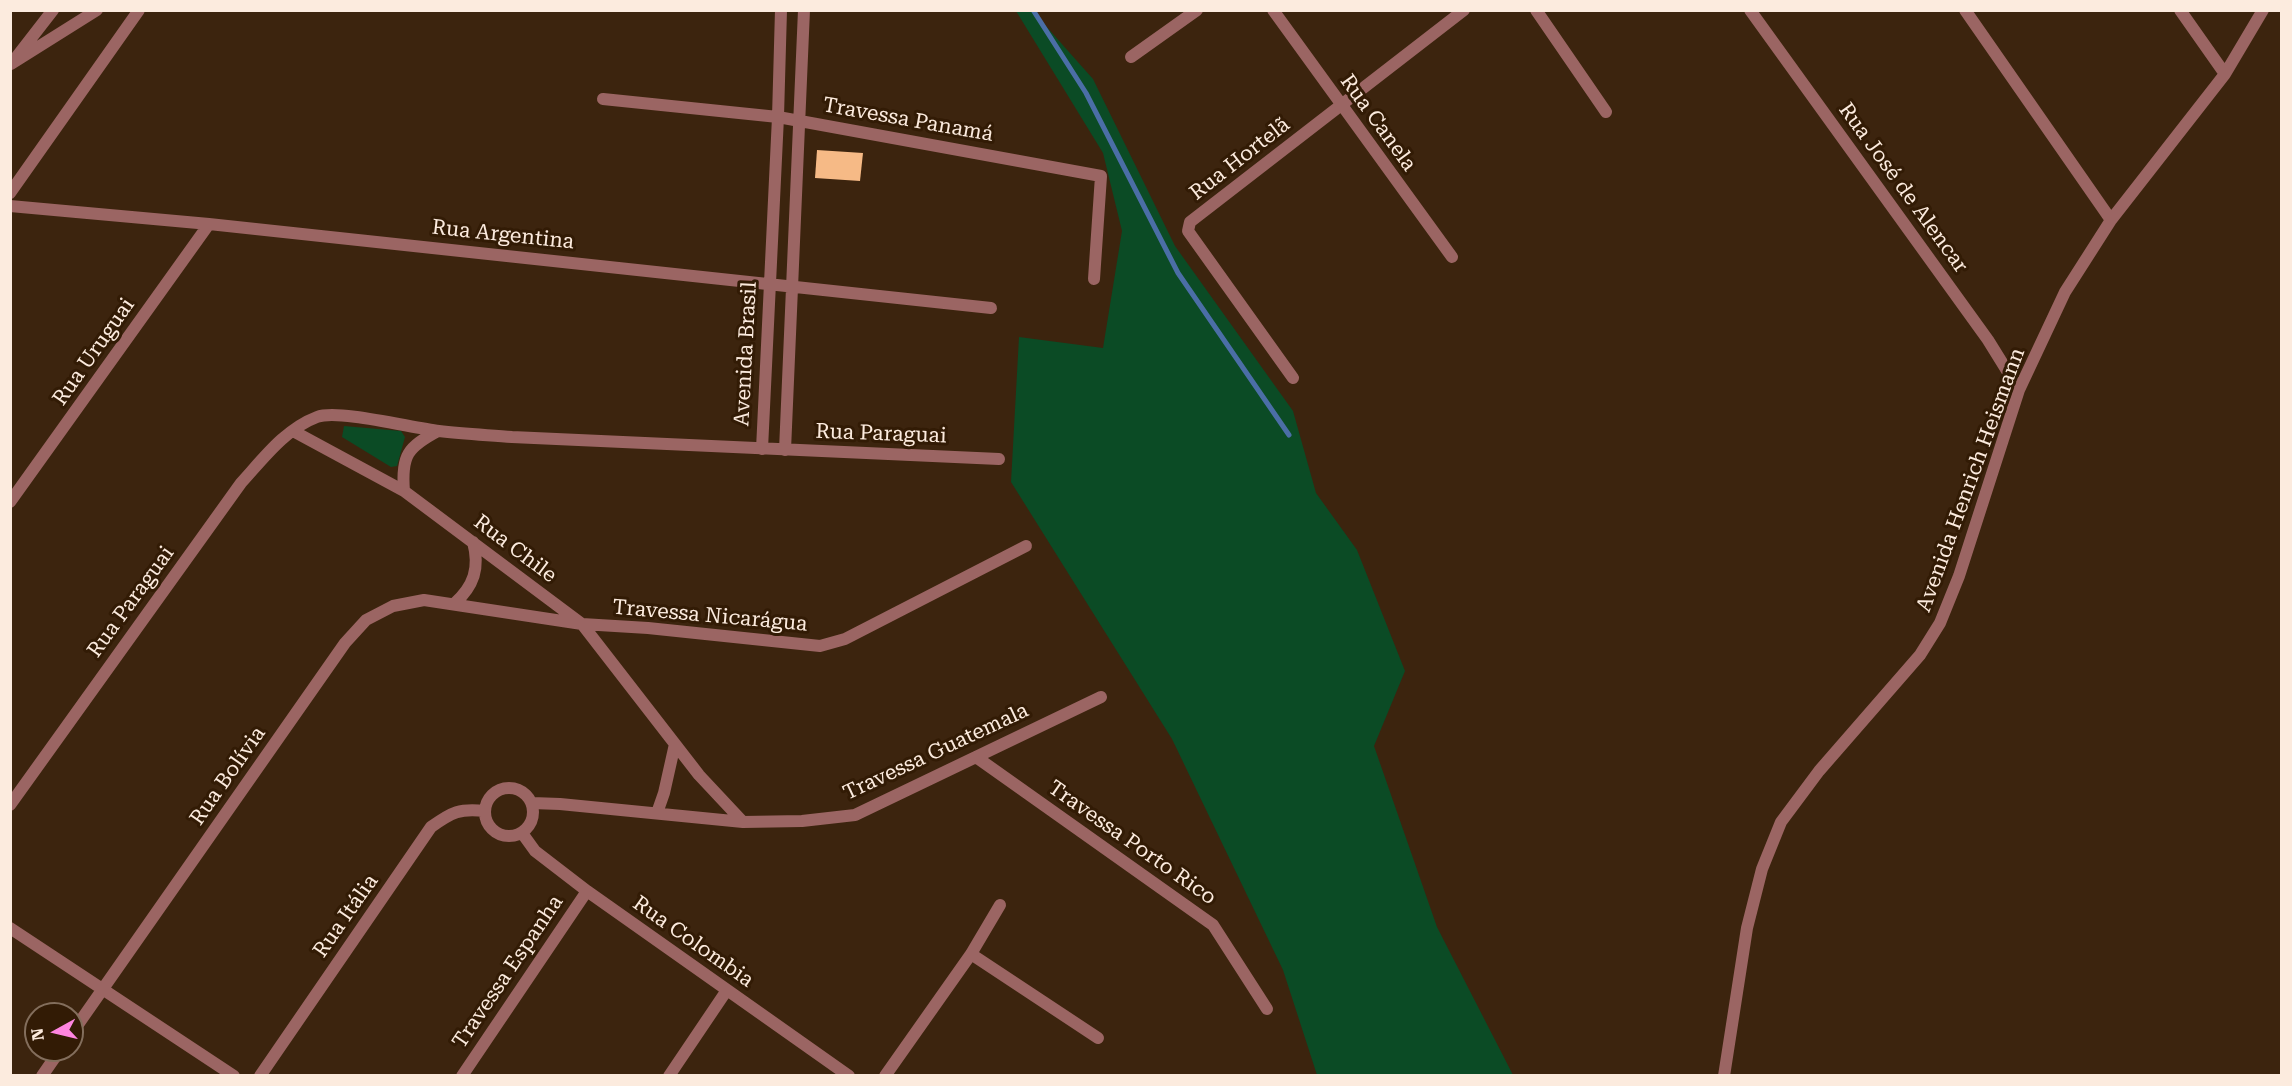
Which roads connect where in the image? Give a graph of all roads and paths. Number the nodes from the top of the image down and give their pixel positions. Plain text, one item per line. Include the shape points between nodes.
1 (53, 10) edge
2 (97, 10) edge
3 (139, 10) edge
4 (781, 10) edge
5 (804, 10) edge
6 (1197, 10) edge
7 (1273, 10) edge
8 (1464, 10) edge
9 (1536, 10) edge
10 (1750, 10) edge
11 (1965, 10) edge
12 (2180, 10) edge
13 (2263, 10) edge
14 (780, 53) junction
15 (801, 53) junction
16 (1131, 57) dead end
17 (11, 64) edge
18 (2225, 74) junction
19 (603, 99) dead end
20 (1341, 106) junction
21 (1606, 112) dead end
22 (778, 117) junction
23 (798, 120) junction
24 (10, 193) edge
25 (10, 206) edge
26 (2111, 220) junction
27 (209, 224) junction
28 (1452, 257) dead end
29 (1094, 279) dead end
30 (769, 283) junction
31 (790, 286) junction
32 (992, 308) dead end
33 (1293, 378) dead end
34 (2019, 390) junction
35 (292, 431) junction
36 (438, 431) junction
37 (762, 448) junction
38 (784, 450) junction
39 (999, 459) dead end
40 (404, 491) junction
41 (10, 502) edge
42 (473, 542) junction
43 (1026, 546) dead end
44 (454, 604) junction
45 (582, 624) junction
46 (1101, 697) dead end
47 (675, 744) junction
48 (976, 757) junction
49 (532, 803) junction
50 (10, 805) edge
51 (485, 811) junction
52 (657, 813) junction
53 (743, 822) junction
54 (522, 833) junction
55 (587, 891) junction
56 (1000, 905) dead end
57 (10, 928) edge
58 (971, 954) junction
59 (103, 989) junction
60 (727, 990) junction
61 (1266, 1009) dead end
62 (84, 1016) edge
63 (1098, 1038) dead end
64 (52, 1062) edge
65 (42, 1076) edge
66 (234, 1076) edge
67 (260, 1076) edge
68 (462, 1076) edge
69 (669, 1076) edge
70 (849, 1076) edge
71 (885, 1076) edge
72 (1724, 1076) edge

1 - 17 street
2 - 17 street
3 - 24 street
4 - 14 street, Avenida Brasil
5 - 15 street, Avenida Brasil
6 - 16 street
7 - 20 street, Rua Canela
8 - 20 street, Rua Hortelã
9 - 21 street
10 - 34 street, Rua José de Alencar via 1988,340
11 - 26 street
12 - 18 street
13 - 18 street, Avenida Henrich Heismann
14 - 15 street
14 - 22 street, Avenida Brasil
15 - 23 street, Avenida Brasil
18 - 26 street, Avenida Henrich Heismann
19 - 22 street, Travessa Panamá
20 - 28 street, Rua Canela
20 - 33 street, Rua Hortelã via 1190,222 1188,231
22 - 23 street, Travessa Panamá
22 - 30 street, Avenida Brasil
23 - 29 street, Travessa Panamá via 1101,176
23 - 31 street, Avenida Brasil
25 - 27 street, Rua Argentina
26 - 34 street, Avenida Henrich Heismann via 2065,292
27 - 30 street, Rua Argentina
27 - 41 street, Rua Uruguai
30 - 31 street, Rua Argentina
30 - 37 street, Avenida Brasil
31 - 32 street, Rua Argentina
31 - 38 street, Avenida Brasil
34 - 72 street, Avenida Henrich Heismann via 1959,576 1940,622 1920,655 1819,771 1781,822 1762,869 1747,928
35 - 36 street, Rua Paraguai via 316,417 335,414
35 - 40 street, Rua Chile
35 - 50 street, Rua Paraguai via 241,483
36 - 37 street, Avenida Brasil
36 - 40 street via 415,443 406,458 402,474
37 - 38 street, Rua Paraguai
38 - 39 street, Rua Paraguai
40 - 42 street, Rua Chile
42 - 44 street via 477,570 469,589
42 - 45 street, Rua Chile
43 - 45 street, Travessa Nicarágua via 844,639 820,646
44 - 45 street, Travessa Nicarágua
44 - 59 street, Rua Bolívia via 424,600 393,606 366,620 345,643
45 - 47 street, Rua Chile
46 - 48 street, Travessa Guatemala
47 - 52 street
47 - 53 street, Rua Chile
48 - 53 street, Travessa Guatemala via 855,815
48 - 61 street, Travessa Porto Rico via 1213,925
49 - 51 street via 522,792 508,788 492,795
49 - 52 street, Travessa Guatemala
49 - 54 street via 532,820
51 - 54 street via 497,833
51 - 67 street, Rua Itália via 451,813 431,827
52 - 53 street, Travessa Guatemala
54 - 55 street, Rua Colombia via 535,851
55 - 60 street, Rua Colombia
55 - 68 street, Travessa Espanha
56 - 58 street
57 - 59 street
58 - 63 street
58 - 71 street
59 - 62 street, Rua Bolívia
59 - 66 street
60 - 69 street
60 - 70 street, Rua Colombia
64 - 65 street

